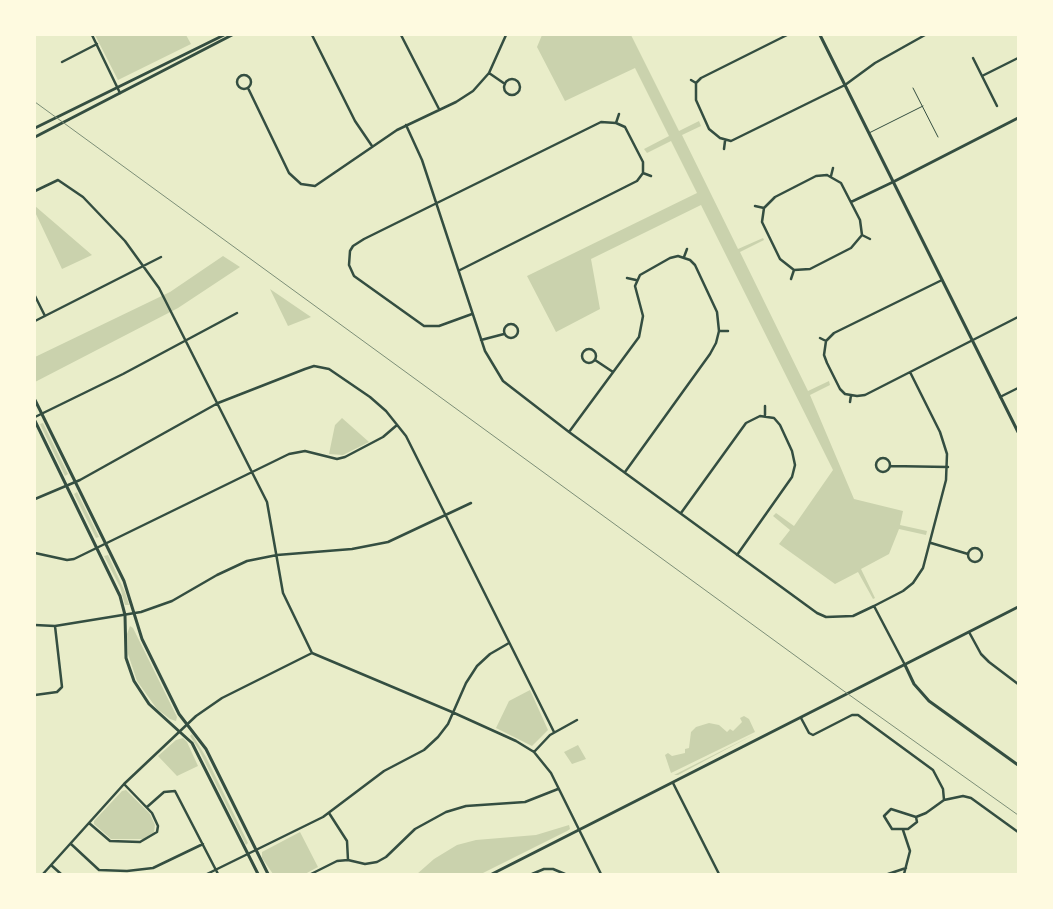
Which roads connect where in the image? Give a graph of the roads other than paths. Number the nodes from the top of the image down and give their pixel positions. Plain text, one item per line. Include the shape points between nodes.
1 (92, 35) edge
2 (224, 35) edge
3 (232, 35) edge
4 (312, 35) edge
5 (402, 35) edge
6 (506, 35) edge
7 (787, 35) edge
8 (820, 35) edge
9 (925, 35) edge
10 (96, 44) junction
11 (973, 58) dead end
12 (1018, 58) edge
13 (62, 62) dead end
14 (489, 72) junction
15 (982, 76) junction
16 (691, 80) dead end
17 (696, 83) junction
18 (506, 84) junction
19 (845, 85) junction
20 (118, 87) junction
21 (248, 88) junction
22 (914, 88) dead end
23 (121, 94) junction
24 (922, 106) junction
25 (997, 106) dead end
26 (439, 109) junction
27 (619, 114) dead end
28 (1018, 118) edge
29 (616, 123) junction
30 (406, 125) junction
31 (35, 128) edge
32 (869, 133) junction
33 (35, 137) edge
34 (938, 137) dead end
35 (725, 141) junction
36 (372, 146) junction
37 (724, 149) dead end
38 (833, 168) dead end
39 (643, 174) junction
40 (651, 176) dead end
41 (831, 176) junction
42 (893, 182) junction
43 (35, 190) edge
44 (851, 202) junction
45 (436, 204) junction
46 (755, 206) dead end
47 (764, 208) junction
48 (862, 235) junction
49 (870, 239) dead end
50 (687, 249) dead end
51 (161, 257) dead end
52 (684, 257) junction
53 (144, 266) junction
54 (459, 270) junction
55 (794, 270) junction
56 (628, 278) dead end
57 (791, 279) dead end
58 (636, 280) junction
59 (942, 280) junction
60 (35, 296) edge
61 (237, 312) dead end
62 (472, 314) junction
63 (45, 316) junction
64 (1018, 317) edge
65 (35, 321) edge
66 (719, 331) junction
67 (728, 331) dead end
68 (504, 334) junction
69 (820, 338) dead end
70 (481, 340) junction
71 (187, 341) junction
72 (826, 341) junction
73 (972, 341) junction
74 (595, 360) junction
75 (613, 372) junction
76 (910, 372) junction
77 (1018, 388) edge
78 (850, 395) junction
79 (1000, 397) junction
80 (35, 400) edge
81 (850, 402) dead end
82 (218, 403) junction
83 (765, 406) dead end
84 (42, 414) junction
85 (765, 415) junction
86 (35, 417) edge
87 (35, 422) edge
88 (397, 425) junction
89 (569, 432) junction
90 (1018, 432) edge
91 (890, 466) junction
92 (948, 467) junction
93 (625, 472) junction
94 (252, 473) junction
95 (75, 482) junction
96 (67, 486) junction
97 (35, 499) edge
98 (471, 503) dead end
99 (681, 513) junction
100 (446, 515) junction
101 (931, 543) junction
102 (106, 544) junction
103 (97, 548) junction
104 (35, 554) edge
105 (737, 554) junction
106 (968, 554) junction
107 (277, 555) junction
108 (874, 606) junction
109 (1018, 607) edge
110 (133, 613) junction
111 (124, 615) junction
112 (35, 625) edge
113 (55, 626) junction
114 (969, 632) junction
115 (509, 643) junction
116 (312, 653) junction
117 (905, 665) junction
118 (1018, 684) edge
119 (35, 695) edge
120 (452, 712) junction
121 (801, 718) junction
122 (577, 720) dead end
123 (188, 724) junction
124 (180, 731) junction
125 (554, 732) junction
126 (534, 752) junction
127 (1018, 765) edge
128 (673, 783) junction
129 (124, 784) junction
130 (558, 789) junction
131 (944, 800) junction
132 (146, 807) junction
133 (329, 814) junction
134 (916, 817) junction
135 (89, 823) junction
136 (580, 830) junction
137 (904, 830) junction
138 (1018, 832) edge
139 (70, 844) junction
140 (203, 844) junction
141 (256, 850) junction
142 (248, 854) junction
143 (348, 860) junction
144 (51, 865) junction
145 (906, 868) junction
146 (216, 870) junction
147 (43, 874) edge
148 (61, 874) edge
149 (207, 874) edge
150 (218, 874) edge
151 (258, 874) edge
152 (268, 874) edge
153 (311, 874) edge
154 (492, 874) edge
155 (532, 874) edge
156 (565, 874) edge
157 (601, 874) edge
158 (719, 874) edge
159 (888, 874) edge
160 (904, 874) edge

1 - 10 street
2 - 20 main road
3 - 23 main road
4 - 36 street via 355,121
5 - 26 street
6 - 14 street
7 - 17 street
8 - 19 main road
9 - 19 street via 875,63
10 - 13 street
10 - 20 street
11 - 15 street
12 - 15 street
14 - 18 street
14 - 26 street via 465,97
15 - 25 street
16 - 17 street
17 - 35 street via 696,100 709,129
18 - 18 street via 508,93 519,91 516,80
19 - 32 main road
19 - 35 street via 738,138
20 - 23 street
20 - 31 main road
21 - 21 street via 251,78 241,75 237,84 242,89
21 - 36 street via 289,173 301,184 315,186 323,183
22 - 24 lane
23 - 33 main road
24 - 32 lane
24 - 34 lane
26 - 30 street
27 - 29 street
28 - 42 main road
29 - 39 street via 628,131 643,162
29 - 45 street via 601,122
30 - 36 street
30 - 45 street via 422,160
32 - 42 main road
35 - 37 street
38 - 41 street
39 - 40 street
39 - 54 street via 632,185
41 - 44 street via 841,183
41 - 47 street via 816,176 775,197
42 - 44 street
42 - 59 main road
43 - 53 street via 58,180 106,218
44 - 48 street via 862,225
45 - 54 street
45 - 62 street via 353,246 348,255 351,271 419,323 433,327
46 - 47 street
47 - 55 street via 762,222 780,259
48 - 49 street
48 - 55 street via 851,248 810,269
50 - 52 street
51 - 53 street
52 - 58 street via 670,258 646,269
52 - 66 street via 694,265 714,303
53 - 63 street
53 - 71 street
54 - 62 street
55 - 57 street
56 - 58 street
58 - 75 street via 636,293 644,316 642,329
59 - 72 street via 834,333
59 - 73 main road
60 - 63 street
61 - 71 street
62 - 70 street
63 - 65 street
64 - 73 street
66 - 67 street
66 - 93 street via 710,354
68 - 68 street via 509,324 518,330 510,338
68 - 70 street
69 - 72 street
70 - 89 street via 503,381
71 - 82 street
71 - 84 street
72 - 78 street via 826,363 840,389
73 - 76 street
73 - 79 main road
74 - 74 street via 592,349 582,353 587,363
74 - 75 street
75 - 89 street
76 - 78 street via 865,394
76 - 92 street via 944,443
77 - 79 street
78 - 81 street
79 - 90 main road
80 - 84 main road
82 - 88 street via 305,369 322,366 370,397
82 - 94 street
82 - 95 street
83 - 85 street
84 - 86 street
84 - 95 main road
85 - 99 street via 746,423
85 - 105 street via 780,424 792,451 794,470 788,486
87 - 96 main road
88 - 94 street via 383,437 346,457 297,451
88 - 100 street via 406,436
89 - 93 street
91 - 91 street via 882,458 876,463 882,472
91 - 92 street
92 - 101 street
93 - 99 street
94 - 102 street
94 - 107 street via 267,502
95 - 96 street
95 - 102 main road
96 - 97 street
96 - 103 main road
98 - 100 street
99 - 105 street
100 - 107 street via 388,542 352,549
100 - 115 street
101 - 106 street
101 - 108 street via 923,568 912,583
102 - 103 street
102 - 110 main road via 128,591
103 - 104 street via 67,560
103 - 111 main road via 120,596
105 - 108 street via 826,617 853,616
106 - 106 street via 974,562 983,557 977,548
107 - 110 street via 231,568 172,601
107 - 116 street via 284,593
108 - 117 street
109 - 114 main road
110 - 111 street
110 - 123 main road via 142,639 177,710
111 - 113 street
111 - 124 main road via 125,651 134,681 149,704
112 - 113 street
113 - 119 street via 62,687 57,692
114 - 117 main road
114 - 118 street via 981,654
115 - 120 street via 478,666
115 - 125 street
116 - 120 street
116 - 123 street via 222,698
117 - 121 main road
117 - 127 main road via 914,684 929,701
120 - 126 street
120 - 133 street via 448,724 429,746 384,771
121 - 128 main road
121 - 131 street via 813,736 852,715 858,715 933,770 943,789
122 - 125 street
123 - 124 street
123 - 141 main road via 206,749
124 - 129 street
124 - 142 main road via 197,753
125 - 126 street
126 - 130 street via 545,764
128 - 136 main road
128 - 158 street
129 - 132 street
129 - 135 street
130 - 136 street
130 - 143 street via 525,802 466,806 446,812 415,829 377,862 365,864
131 - 134 street
131 - 138 street via 963,796 971,798
132 - 135 street via 158,826 153,836 140,842 110,841
132 - 140 street via 164,792 175,791
133 - 141 street
133 - 143 street via 347,840
134 - 137 street via 914,826
134 - 137 street via 890,809 886,812 887,824 892,829
135 - 139 street
136 - 154 main road
136 - 157 street
137 - 145 street via 910,851
139 - 140 street via 99,870 127,871 153,868
139 - 144 street
140 - 146 street
141 - 142 street
141 - 152 main road
142 - 146 street
142 - 151 main road
143 - 153 street via 337,861
144 - 147 street
144 - 148 street
145 - 159 street
145 - 160 street
146 - 149 street
146 - 150 street
155 - 156 street via 544,869

